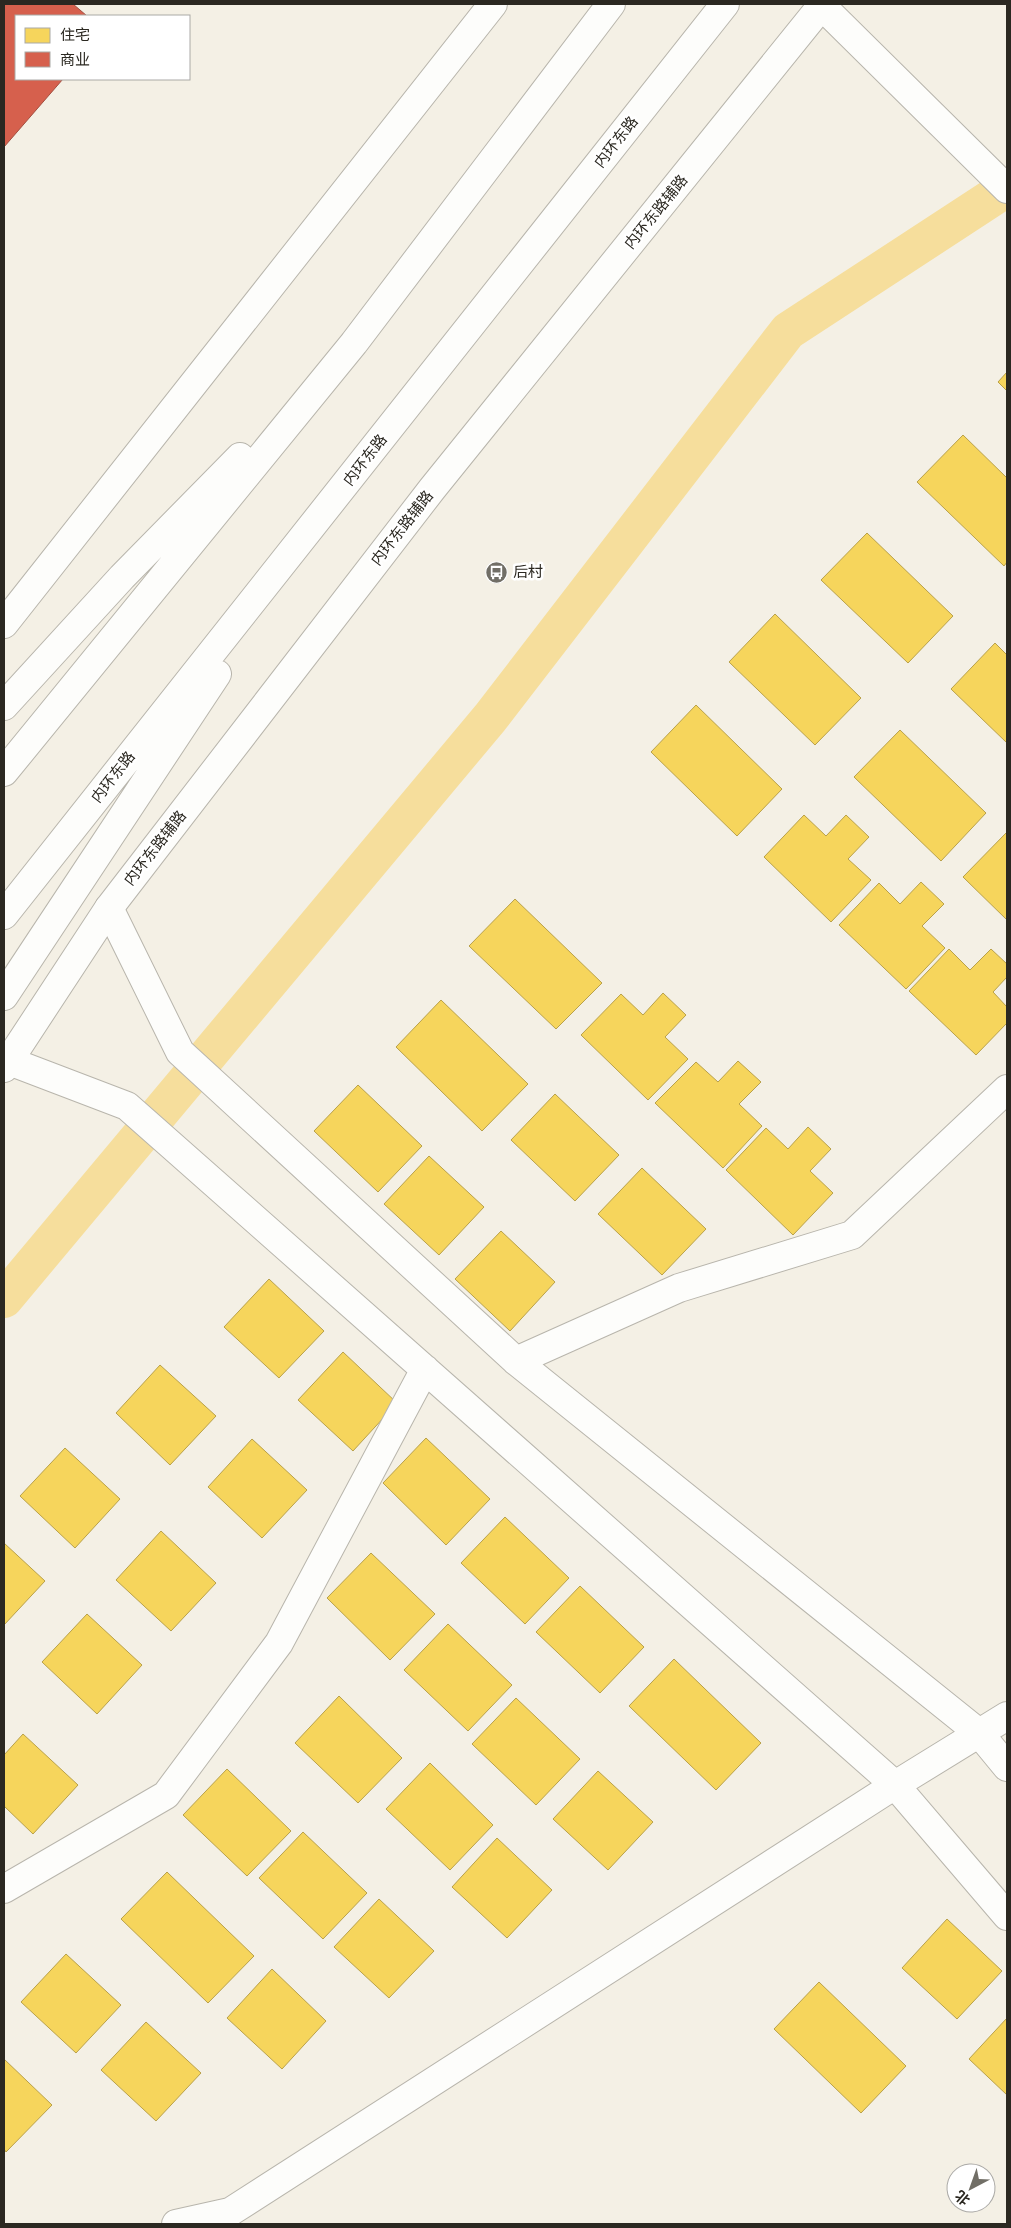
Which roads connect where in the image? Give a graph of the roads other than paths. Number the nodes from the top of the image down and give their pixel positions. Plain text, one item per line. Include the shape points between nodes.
1 (494, 4) edge
2 (612, 4) edge
3 (725, 4) edge
4 (823, 5) edge
5 (1007, 189) edge
6 (354, 343) junction
7 (328, 508) junction
8 (4, 624) edge
9 (4, 706) edge
10 (4, 772) edge
11 (109, 908) junction
12 (4, 915) edge
13 (4, 996) edge
14 (7, 1065) edge
15 (1007, 1089) edge
16 (516, 1361) junction
17 (425, 1370) junction
18 (1007, 1716) edge
19 (979, 1734) junction
20 (1007, 1767) edge
21 (895, 1785) junction
22 (4, 1890) edge
23 (1007, 1916) edge
24 (176, 2224) edge

1 - 8 main road
2 - 6 main road
3 - 7 main road, 内环东路
4 - 5 main road
4 - 11 main road, 内环东路辅路 via 432,489
6 - 9 main road via 122,577
6 - 10 main road
7 - 12 main road, 内环东路
7 - 13 main road
11 - 14 main road, 内环东路辅路
11 - 16 main road via 180,1052
14 - 17 main road via 127,1106
15 - 16 main road via 852,1235 679,1288
16 - 19 main road
17 - 21 main road
17 - 22 main road via 279,1643 166,1795
18 - 19 main road
19 - 20 main road
19 - 21 main road
21 - 23 main road
21 - 24 main road via 230,2212

